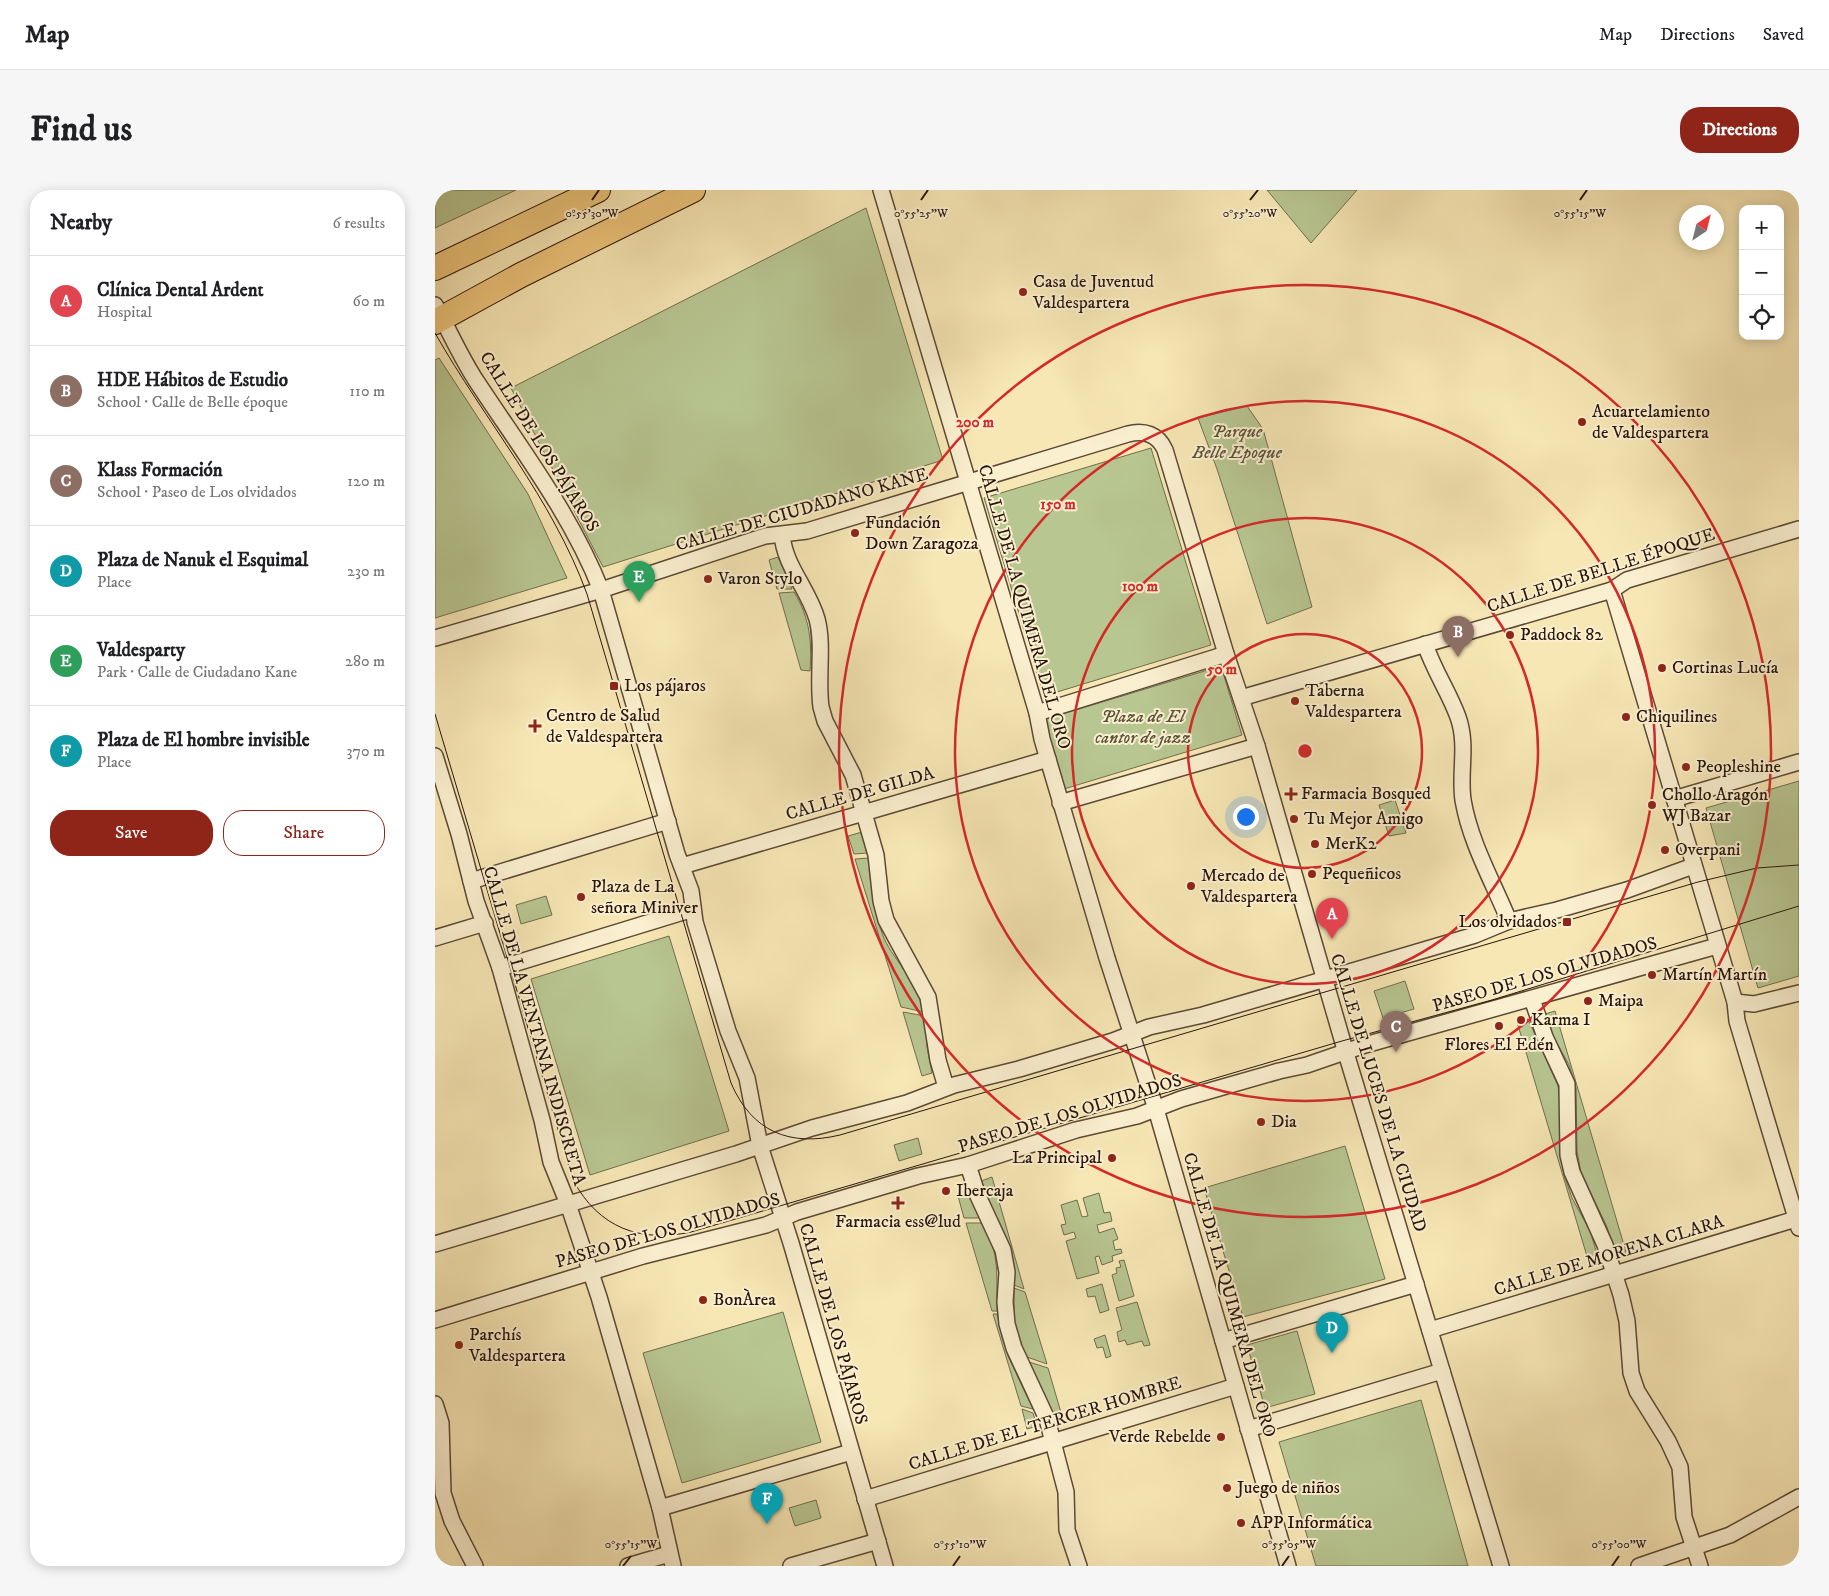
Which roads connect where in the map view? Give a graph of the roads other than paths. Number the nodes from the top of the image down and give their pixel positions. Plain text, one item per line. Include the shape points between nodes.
1 (598, 190) edge
2 (693, 190) edge
3 (881, 190) edge
4 (435, 268) edge
5 (437, 315) edge
6 (1152, 435) joint
7 (969, 482) junction
8 (1798, 533) edge
9 (783, 535) junction
10 (601, 590) junction
11 (1612, 590) junction
12 (435, 638) edge
13 (1425, 644) junction
14 (1226, 654) junction
15 (1241, 698) junction
16 (1037, 713) junction
17 (1257, 746) junction
18 (435, 756) edge
19 (1048, 759) junction
20 (1799, 762) edge
21 (1674, 799) junction
22 (1060, 803) junction
23 (863, 813) junction
24 (667, 821) junction
25 (682, 866) junction
26 (1693, 866) junction
27 (471, 881) junction
28 (693, 909) junction
29 (1509, 921) junction
30 (485, 923) junction
31 (435, 938) edge
32 (1717, 946) junction
33 (500, 968) junction
34 (1324, 978) junction
35 (1799, 993) edge
36 (1532, 999) junction
37 (1735, 1002) junction
38 (1131, 1034) junction
39 (1346, 1052) junction
40 (946, 1088) junction
41 (1155, 1109) junction
42 (760, 1146) junction
43 (968, 1165) junction
44 (568, 1204) junction
45 (783, 1218) junction
46 (1798, 1222) edge
47 (435, 1244) edge
48 (589, 1272) junction
49 (1614, 1274) junction
50 (1416, 1284) junction
51 (435, 1320) edge
52 (1430, 1330) junction
53 (1223, 1341) junction
54 (1442, 1371) junction
55 (1236, 1386) junction
56 (435, 1404) edge
57 (1248, 1429) junction
58 (1053, 1441) junction
59 (851, 1452) junction
60 (1799, 1497) edge
61 (865, 1499) junction
62 (660, 1508) junction
63 (878, 1541) junction
64 (1694, 1549) junction
65 (671, 1560) edge
66 (475, 1566) edge
67 (628, 1566) edge
68 (791, 1566) edge
69 (885, 1566) edge
70 (1079, 1566) edge
71 (1288, 1566) edge
72 (1501, 1566) edge
73 (1639, 1566) edge
74 (1700, 1566) edge

1 - 4 main road
2 - 5 main road
3 - 7 street, CALLE DE LA QUIMERA DEL ORO
5 - 10 street, CALLE DE LOS PÁJAROS via 477,382 554,497 587,556
6 - 7 street, CALLE DE CIUDADANO KANE via 1128,434
6 - 14 street, CALLE DE LUCES DE LA CIUDAD via 1165,450
7 - 9 street, CALLE DE CIUDADANO KANE via 807,531
7 - 16 street, CALLE DE LA QUIMERA DEL ORO
8 - 11 street, CALLE DE BELLE ÉPOQUE via 1627,580
9 - 10 street, CALLE DE CIUDADANO KANE via 765,536
9 - 23 street via 789,564 817,620 821,707 825,721 853,775
10 - 12 street, CALLE DE CIUDADANO KANE
10 - 24 street, CALLE DE LOS PÁJAROS
11 - 13 street, CALLE DE BELLE ÉPOQUE
11 - 21 street
13 - 15 street, CALLE DE BELLE ÉPOQUE
13 - 29 street via 1458,717 1463,735 1462,785 1467,817
14 - 15 street, CALLE DE LUCES DE LA CIUDAD
14 - 16 street
15 - 17 street, CALLE DE LUCES DE LA CIUDAD
16 - 19 street, CALLE DE LA QUIMERA DEL ORO
17 - 22 street
17 - 34 street, CALLE DE LUCES DE LA CIUDAD
18 - 27 street, CALLE DE LA VENTANA INDISCRETA
19 - 22 street, CALLE DE LA QUIMERA DEL ORO
19 - 23 street, CALLE DE GILDA
20 - 21 street
21 - 26 street
22 - 38 street, CALLE DE LA QUIMERA DEL ORO
23 - 25 street, CALLE DE GILDA
23 - 40 street via 876,855 886,920 928,997
24 - 25 street, CALLE DE LOS PÁJAROS
24 - 27 street
25 - 28 street, CALLE DE LOS PÁJAROS via 691,890
26 - 29 street via 1627,890
26 - 32 street
27 - 30 street, CALLE DE LA VENTANA INDISCRETA
28 - 33 street
28 - 42 street, CALLE DE LOS PÁJAROS via 728,1031 747,1078
29 - 34 street via 1475,935
30 - 31 street
30 - 33 street, CALLE DE LA VENTANA INDISCRETA
32 - 36 street, PASEO DE LOS OLVIDADOS
32 - 37 street
33 - 44 street, CALLE DE LA VENTANA INDISCRETA via 551,1162
34 - 38 street
34 - 39 street, CALLE DE LUCES DE LA CIUDAD
35 - 37 street via 1754,1004
36 - 39 street, PASEO DE LOS OLVIDADOS
36 - 49 street via 1567,1084 1567,1141 1572,1172 1605,1245
37 - 46 street via 1737,1021
38 - 40 street
38 - 41 street, CALLE DE LA QUIMERA DEL ORO
39 - 41 street, PASEO DE LOS OLVIDADOS
39 - 50 street, CALLE DE LUCES DE LA CIUDAD
40 - 42 street via 907,1103 812,1128
41 - 43 street, PASEO DE LOS OLVIDADOS via 1076,1130
41 - 53 street, CALLE DE LA QUIMERA DEL ORO
42 - 44 street
42 - 45 street, CALLE DE LOS PÁJAROS
43 - 45 street, PASEO DE LOS OLVIDADOS via 918,1176
43 - 58 street via 978,1196 1003,1250 1007,1272 1007,1324 1014,1348 1039,1399
44 - 47 street
44 - 48 street, CALLE DE LA VENTANA INDISCRETA
45 - 48 street, PASEO DE LOS OLVIDADOS
45 - 59 street, CALLE DE LOS PÁJAROS
46 - 49 street, CALLE DE MORENA CLARA
48 - 51 street, PASEO DE LOS OLVIDADOS
48 - 62 street, CALLE DE LA VENTANA INDISCRETA
49 - 52 street, CALLE DE MORENA CLARA
49 - 64 street via 1627,1321 1631,1373 1648,1412 1668,1441 1680,1467 1684,1517
50 - 52 street, CALLE DE LUCES DE LA CIUDAD
50 - 53 street
52 - 54 street, CALLE DE LUCES DE LA CIUDAD
53 - 55 street, CALLE DE LA QUIMERA DEL ORO
54 - 57 street
54 - 72 street, CALLE DE LUCES DE LA CIUDAD
55 - 57 street, CALLE DE LA QUIMERA DEL ORO
55 - 58 street, CALLE DE EL TERCER HOMBRE
56 - 66 street via 442,1430 443,1493 452,1521
57 - 71 street, CALLE DE LA QUIMERA DEL ORO
58 - 61 street, CALLE DE EL TERCER HOMBRE
58 - 70 street via 1066,1492 1067,1530
59 - 61 street, CALLE DE LOS PÁJAROS
59 - 62 street
60 - 64 street via 1752,1525
61 - 63 street, CALLE DE LOS PÁJAROS
62 - 65 street, CALLE DE LA VENTANA INDISCRETA
63 - 68 street
63 - 69 street, CALLE DE LOS PÁJAROS
64 - 73 street
64 - 74 street
65 - 67 street

